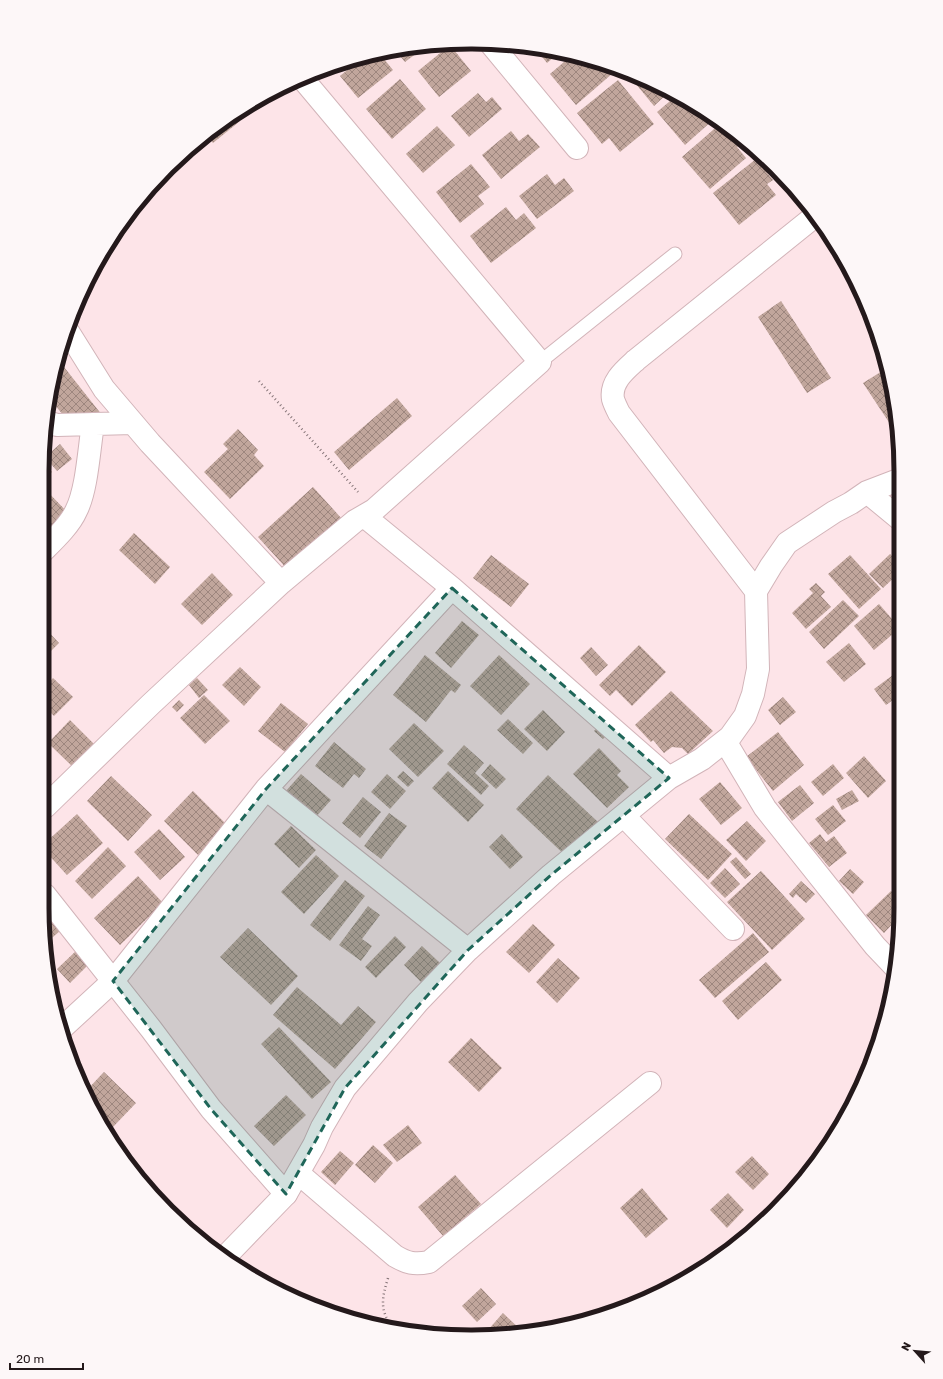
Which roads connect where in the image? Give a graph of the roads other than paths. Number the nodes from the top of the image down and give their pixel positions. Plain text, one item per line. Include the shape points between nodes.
1 (496, 50) edge
2 (306, 83) edge
3 (577, 148) dead end
4 (810, 219) edge
5 (676, 254) dead end
6 (71, 336) edge
7 (540, 362) junction
8 (133, 423) junction
9 (52, 424) edge
10 (93, 424) junction
11 (894, 482) edge
12 (867, 492) junction
13 (369, 513) junction
14 (894, 514) edge
15 (49, 546) edge
16 (281, 583) junction
17 (452, 588) junction
18 (756, 591) junction
19 (725, 741) junction
20 (669, 778) junction
21 (266, 789) junction
22 (49, 802) edge
23 (624, 816) junction
24 (49, 900) edge
25 (733, 929) dead end
26 (468, 950) junction
27 (890, 962) edge
28 (113, 981) junction
29 (65, 1025) edge
30 (650, 1083) dead end
31 (298, 1173) junction
32 (286, 1194) junction
33 (229, 1253) edge

1 - 3 street
2 - 7 street
4 - 18 street via 636,360 620,374 613,387 613,398 619,413
5 - 7 lane
6 - 8 street via 104,389
7 - 13 street
8 - 10 street
8 - 16 street
9 - 10 street
10 - 15 street via 83,494 76,512
11 - 12 street
12 - 14 street
12 - 18 street via 787,543
13 - 16 street via 355,521
13 - 17 street
16 - 22 street
17 - 20 street
17 - 21 street
18 - 19 street via 758,669 753,694 745,716
19 - 20 street via 702,759
19 - 27 street via 765,808
20 - 23 street
21 - 26 street
21 - 28 street
23 - 25 street
23 - 26 street via 551,875
24 - 28 street
26 - 31 street via 418,1002 345,1088
28 - 29 street
28 - 32 street via 212,1109
30 - 31 street via 428,1262 406,1262 395,1256
31 - 32 street
32 - 33 street

